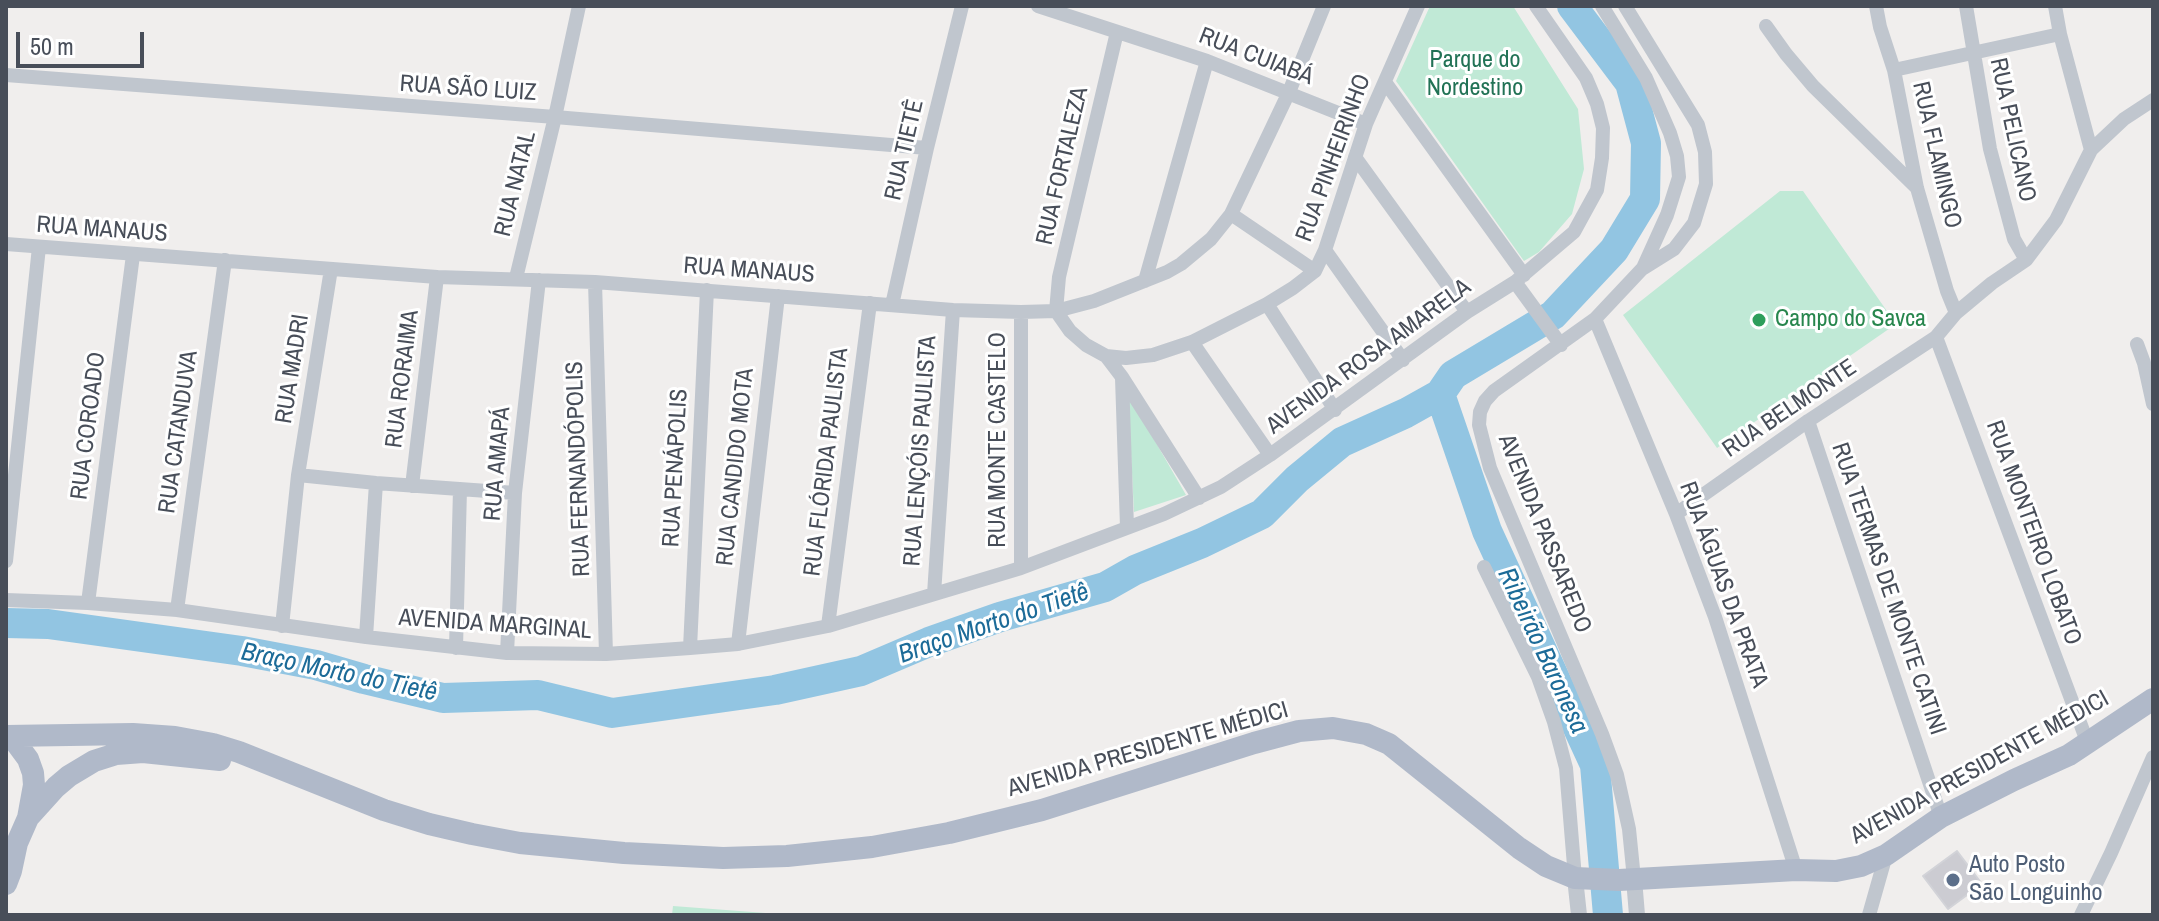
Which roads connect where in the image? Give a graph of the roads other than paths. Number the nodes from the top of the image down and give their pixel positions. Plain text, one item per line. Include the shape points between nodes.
1 (579, 6) edge
2 (962, 6) edge
3 (1038, 6) edge
4 (1324, 6) edge
5 (1418, 6) edge
6 (1536, 6) edge
7 (1602, 6) edge
8 (1625, 6) edge
9 (1876, 6) edge
10 (1966, 6) edge
11 (2055, 6) edge
12 (1766, 26) dead end
13 (1117, 32) junction
14 (2060, 34) junction
15 (1974, 52) junction
16 (1207, 61) junction
17 (1894, 70) junction
18 (6, 75) edge
19 (1385, 82) junction
20 (1289, 92) junction
21 (2153, 100) edge
22 (555, 117) junction
23 (1366, 124) junction
24 (927, 148) junction
25 (2091, 150) junction
26 (1355, 157) junction
27 (1917, 188) junction
28 (1231, 214) junction
29 (6, 244) edge
30 (39, 247) junction
31 (1325, 250) junction
32 (133, 255) junction
33 (225, 260) junction
34 (2026, 260) junction
35 (331, 269) junction
36 (1642, 269) junction
37 (1315, 271) junction
38 (437, 277) junction
39 (516, 278) junction
40 (1520, 278) junction
41 (539, 280) junction
42 (1145, 281) junction
43 (595, 282) junction
44 (707, 290) junction
45 (778, 296) junction
46 (870, 303) junction
47 (1267, 304) junction
48 (892, 305) junction
49 (953, 310) junction
50 (1056, 311) junction
51 (1021, 312) junction
52 (1467, 312) junction
53 (1956, 313) junction
54 (1595, 319) junction
55 (1936, 337) junction
56 (1192, 342) junction
57 (2137, 344) dead end
58 (1561, 345) junction
59 (1106, 356) junction
60 (1403, 360) junction
61 (1122, 377) junction
62 (2153, 404) edge
63 (1335, 410) junction
64 (1808, 421) junction
65 (1270, 455) junction
66 (298, 475) junction
67 (376, 483) junction
68 (412, 486) junction
69 (460, 489) junction
70 (515, 493) junction
71 (1199, 498) junction
72 (1676, 514) junction
73 (1127, 527) junction
74 (6, 561) edge
75 (1484, 567) dead end
76 (1021, 568) junction
77 (934, 594) junction
78 (6, 600) edge
79 (88, 603) junction
80 (177, 610) junction
81 (282, 626) junction
82 (828, 626) junction
83 (366, 637) junction
84 (738, 644) junction
85 (456, 648) junction
86 (690, 648) junction
87 (507, 653) junction
88 (606, 654) junction
89 (2153, 699) edge
90 (9, 736) edge
91 (2088, 744) junction
92 (2153, 757) edge
93 (273, 766) junction
94 (1941, 817) junction
95 (28, 818) junction
96 (11, 849) edge
97 (1886, 855) junction
98 (1796, 870) junction
99 (1584, 879) junction
100 (1627, 879) junction
101 (6, 884) edge
102 (1579, 915) edge
103 (1637, 915) edge
104 (1869, 915) edge
105 (2081, 915) edge

1 - 22 street, RUA NATAL
2 - 24 street, RUA TIETÊ
3 - 13 street, RUA CUIABÁ
4 - 20 street, RUA MANAUS
5 - 19 street, RUA PINHEIRINHO
6 - 40 street, AVENIDA ROSA AMARELA via 1586,78 1603,128 1602,158 1597,190 1574,232
7 - 36 street, AVENIDA PASSAREDO via 1646,78 1677,156 1675,190
8 - 36 street, AVENIDA PASSAREDO via 1698,125 1705,152 1706,184 1694,223 1674,249
9 - 17 street, RUA FLAMINGO
10 - 15 street, RUA PELICANO
11 - 14 street
12 - 27 street via 1813,86
13 - 16 street, RUA CUIABÁ
13 - 50 street, RUA FORTALEZA via 1059,277
14 - 15 street
14 - 25 street
15 - 17 street
15 - 34 street, RUA PELICANO via 1990,149 2014,239
16 - 20 street, RUA CUIABÁ
16 - 42 street
17 - 27 street, RUA FLAMINGO
18 - 22 street, RUA SÃO LUIZ
19 - 23 street, RUA PINHEIRINHO
19 - 40 street
20 - 23 street, RUA CUIABÁ
20 - 28 street, RUA MANAUS
21 - 25 street, RUA BELMONTE
22 - 24 street, RUA SÃO LUIZ
22 - 39 street, RUA NATAL
23 - 26 street, RUA PINHEIRINHO
24 - 48 street, RUA TIETÊ
25 - 34 street, RUA BELMONTE via 2056,220
26 - 31 street, RUA PINHEIRINHO
26 - 52 street
27 - 53 street, RUA FLAMINGO
28 - 37 street
28 - 42 street, RUA MANAUS via 1195,254
29 - 30 street, RUA MANAUS
30 - 32 street, RUA MANAUS
30 - 74 street
31 - 37 street, RUA PINHEIRINHO
31 - 60 street
32 - 33 street, RUA MANAUS
32 - 79 street, RUA COROADO
33 - 35 street, RUA MANAUS
33 - 80 street, RUA CATANDUVA
34 - 53 street, RUA BELMONTE
35 - 38 street, RUA MANAUS
35 - 66 street, RUA MADRI
36 - 54 street, AVENIDA PASSAREDO
37 - 47 street, RUA PINHEIRINHO
38 - 39 street, RUA MANAUS
38 - 68 street, RUA RORAIMA
39 - 41 street, RUA MANAUS
40 - 52 street, AVENIDA ROSA AMARELA
40 - 58 street
41 - 43 street, RUA MANAUS
41 - 70 street, RUA AMAPÁ
42 - 50 street, RUA MANAUS
43 - 44 street, RUA MANAUS
43 - 88 street, RUA FERNANDÓPOLIS
44 - 45 street, RUA MANAUS
44 - 86 street, RUA PENÁPOLIS
45 - 46 street, RUA MANAUS
45 - 84 street, RUA CANDIDO MOTA
46 - 48 street, RUA MANAUS
46 - 82 street, RUA FLÓRIDA PAULISTA
47 - 56 street, RUA PINHEIRINHO
47 - 63 street
48 - 49 street, RUA MANAUS
49 - 51 street, RUA MANAUS
49 - 77 street, RUA LENÇÓIS PAULISTA
50 - 51 street, RUA MANAUS
50 - 59 street via 1076,337
51 - 76 street, RUA MONTE CASTELO
52 - 60 street, AVENIDA ROSA AMARELA
53 - 55 street, RUA BELMONTE
54 - 58 street, AVENIDA PASSAREDO
54 - 72 street, RUA ÁGUAS DA PRATA
55 - 64 street, RUA BELMONTE
55 - 91 street, RUA MONTEIRO LOBATO
56 - 59 street, RUA PINHEIRINHO via 1153,355
56 - 65 street
57 - 62 street
58 - 100 street, AVENIDA PASSAREDO via 1494,391 1480,412 1479,425 1490,468 1617,775 1627,817
59 - 61 street
60 - 63 street, AVENIDA ROSA AMARELA
61 - 71 street
61 - 73 street
63 - 65 street, AVENIDA ROSA AMARELA
64 - 72 street, RUA BELMONTE
64 - 94 street, RUA TERMAS DE MONTE CATINI
65 - 71 street, AVENIDA ROSA AMARELA
66 - 67 street
66 - 81 street, RUA MADRI
67 - 68 street
67 - 83 street
68 - 69 street
69 - 70 street
69 - 85 street
70 - 87 street, RUA AMAPÁ
71 - 73 street, AVENIDA ROSA AMARELA
72 - 98 street, RUA ÁGUAS DA PRATA via 1715,617
73 - 76 street, AVENIDA ROSA AMARELA
75 - 99 street via 1554,722
76 - 77 street, AVENIDA MARGINAL
77 - 82 street, AVENIDA MARGINAL
78 - 79 street, AVENIDA MARGINAL
79 - 80 street, AVENIDA MARGINAL
80 - 81 street, AVENIDA MARGINAL
81 - 83 street, AVENIDA MARGINAL
82 - 84 street, AVENIDA MARGINAL
83 - 85 street, AVENIDA MARGINAL
84 - 86 street, AVENIDA MARGINAL
85 - 87 street, AVENIDA MARGINAL
86 - 88 street, AVENIDA MARGINAL
87 - 88 street, AVENIDA MARGINAL
89 - 91 main road, AVENIDA PRESIDENTE MÉDICI
90 - 93 main road, AVENIDA PRESIDENTE MÉDICI via 175,737 213,744
90 - 95 main road via 33,773
91 - 94 main road, AVENIDA PRESIDENTE MÉDICI
92 - 105 street
93 - 95 main road, AVENIDA PRESIDENTE MÉDICI via 178,754 116,754 69,776
93 - 99 main road, AVENIDA PRESIDENTE MÉDICI via 384,810 520,843 723,858 787,856 949,833 1042,810 1254,743 1333,728 1389,744 1519,848 1546,866
94 - 97 main road, AVENIDA PRESIDENTE MÉDICI
95 - 96 main road, AVENIDA PRESIDENTE MÉDICI
96 - 101 main road, AVENIDA PRESIDENTE MÉDICI
97 - 98 main road, AVENIDA PRESIDENTE MÉDICI via 1836,871
97 - 104 street
98 - 100 main road, AVENIDA PRESIDENTE MÉDICI
99 - 100 main road, AVENIDA PRESIDENTE MÉDICI
99 - 102 street
100 - 103 street

